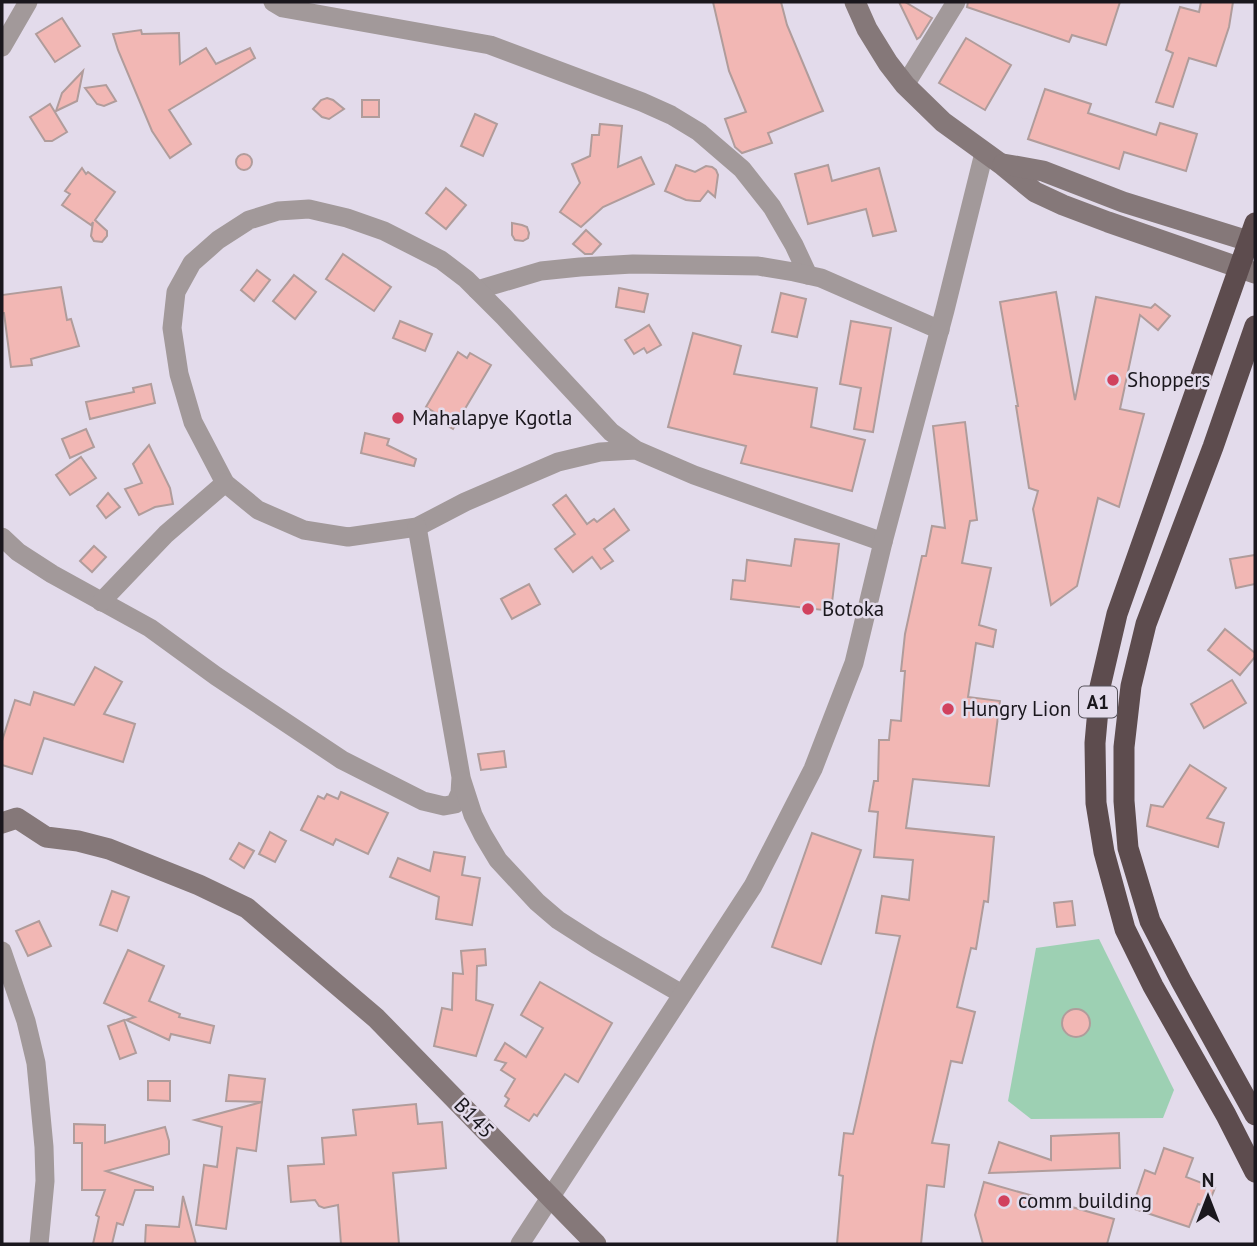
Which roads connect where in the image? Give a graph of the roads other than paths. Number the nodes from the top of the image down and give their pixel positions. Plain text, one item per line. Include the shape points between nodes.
1 (28, 2) edge
2 (273, 2) edge
3 (855, 2) edge
4 (956, 2) edge
5 (2, 47) edge
6 (905, 85) junction
7 (992, 158) junction
8 (1253, 236) edge
9 (1247, 271) edge
10 (808, 275) junction
11 (477, 290) junction
12 (1255, 326) edge
13 (940, 330) junction
14 (636, 450) junction
15 (225, 483) junction
16 (417, 527) junction
17 (2, 537) edge
18 (883, 542) junction
19 (101, 602) junction
20 (461, 777) junction
21 (7, 818) edge
22 (2, 951) edge
23 (682, 994) junction
24 (1255, 1115) edge
25 (1255, 1171) edge
26 (551, 1196) junction
27 (39, 1244) edge
28 (520, 1244) edge
29 (596, 1244) edge

1 - 5 street
2 - 10 street via 284,9 491,45 671,115 743,169 772,207
3 - 6 main road via 887,63
4 - 6 street
6 - 7 main road via 943,122
7 - 8 main road via 1043,171 1123,202
7 - 9 main road via 1035,192 1063,205
7 - 13 street
8 - 9 highway, A1
9 - 25 highway, A1 via 1116,614 1100,687 1095,755 1104,852 1125,929
10 - 11 street via 758,266 620,264 541,271
10 - 13 street
11 - 14 street via 611,432
11 - 15 street via 440,260 384,231 309,209 278,211 249,220 218,240 192,263 176,292 172,328 193,422
12 - 24 highway, A1 via 1146,624 1131,686 1124,747 1128,848 1150,921
13 - 18 street
14 - 16 street via 558,462
14 - 18 street
15 - 16 street via 258,510 304,530 348,537
15 - 19 street via 166,534
16 - 20 street
17 - 19 street via 52,575
18 - 23 street via 854,663 813,769 753,886
19 - 20 street via 150,628 342,760 398,789 444,806 454,804
20 - 23 street via 473,815 498,860 537,902 597,945
21 - 26 main road, B145 / B145 via 46,837 109,849 247,908 376,1018
22 - 27 street via 36,1063 45,1181
23 - 26 street
26 - 28 street
26 - 29 main road, B145 / B145

